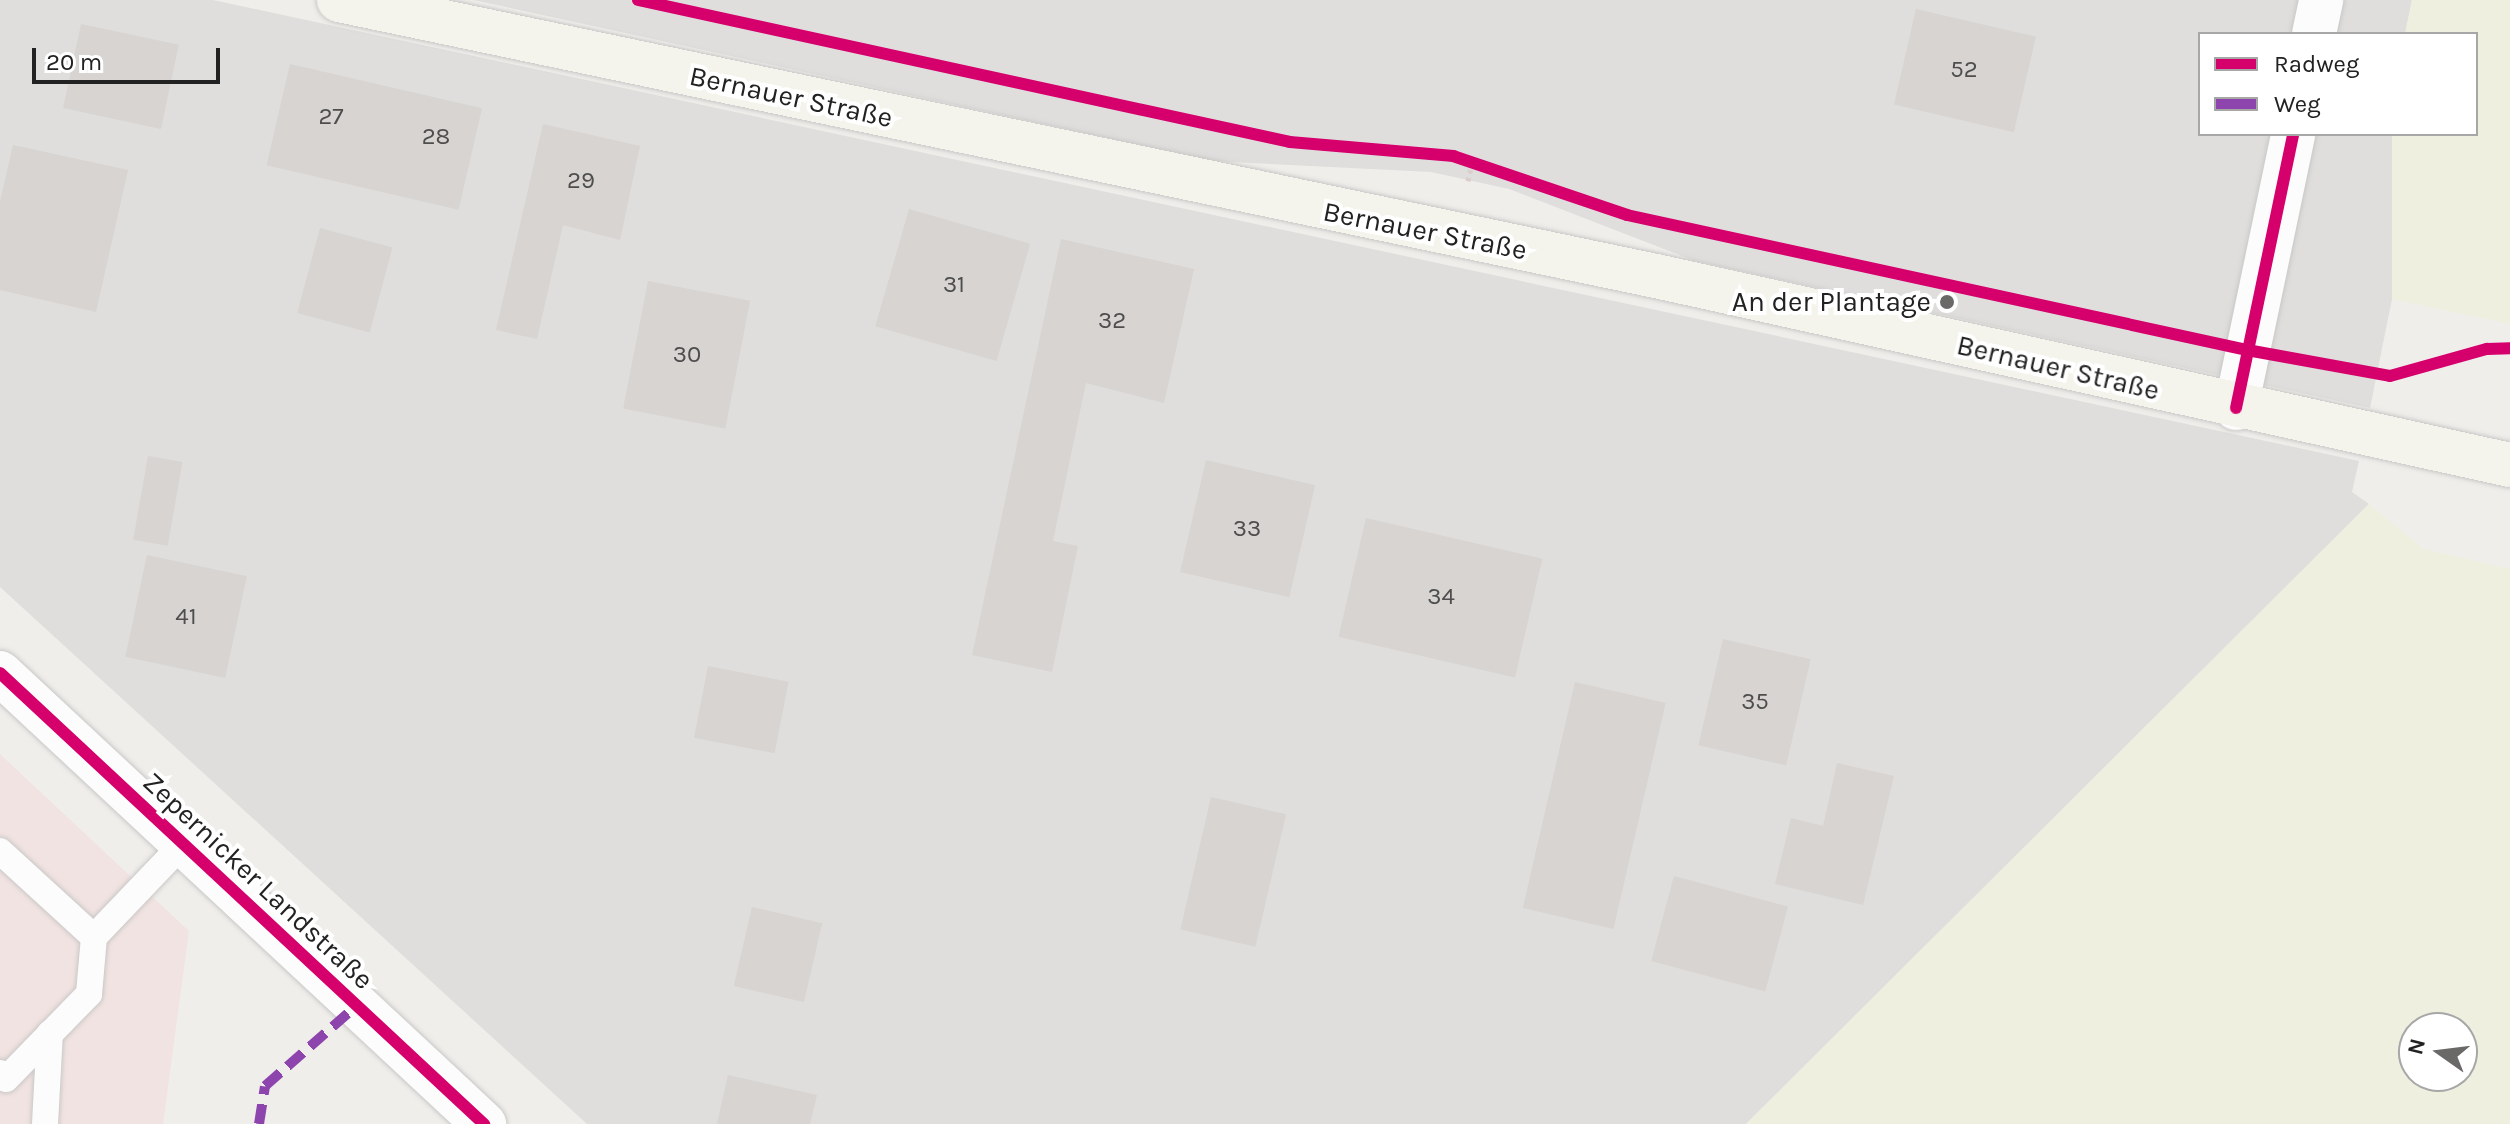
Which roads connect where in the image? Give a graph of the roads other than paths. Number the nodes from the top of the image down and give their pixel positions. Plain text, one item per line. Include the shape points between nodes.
1 (339, 0) edge
2 (2321, 0) edge
3 (2314, 32) edge
4 (2293, 136) edge
5 (2236, 408) junction
6 (2510, 465) edge
7 (0, 673) edge
8 (183, 844) junction
9 (0, 851) edge
10 (94, 937) junction
11 (50, 1033) junction
12 (0, 1073) edge
13 (45, 1124) edge
14 (484, 1124) edge

1 - 5 main road, Bernauer Straße via 1656,276
2 - 3 street
4 - 5 street
5 - 6 main road, Bernauer Straße
7 - 8 street, Zepernicker Landstraße
8 - 10 lane
8 - 14 street, Zepernicker Landstraße
9 - 10 lane
10 - 11 lane via 89,994
11 - 12 lane via 6,1079
11 - 13 lane

